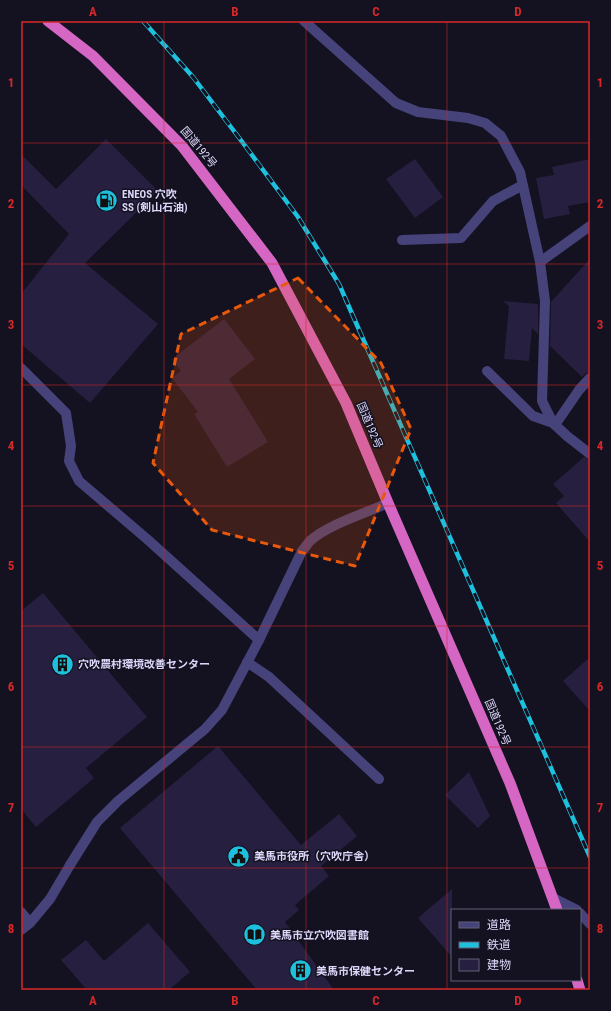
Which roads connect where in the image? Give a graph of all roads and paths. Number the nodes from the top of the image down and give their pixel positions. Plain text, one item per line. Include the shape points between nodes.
1 (48, 21) edge
2 (304, 21) edge
3 (523, 185) junction
4 (590, 226) edge
5 (402, 240) dead end
6 (540, 262) junction
7 (21, 368) edge
8 (487, 370) dead end
9 (590, 378) edge
10 (554, 424) junction
11 (590, 454) edge
12 (388, 503) junction
13 (258, 640) junction
14 (247, 662) junction
15 (379, 779) dead end
16 (553, 898) junction
17 (557, 909) edge
18 (575, 909) edge
19 (21, 912) edge
20 (581, 914) edge
21 (30, 923) junction
22 (590, 924) edge
23 (21, 930) edge

1 - 12 highway, 国道192号 via 93,56 182,146 272,263 346,403
2 - 3 street via 396,103 418,112 468,118 485,123 501,136 520,172
3 - 5 street via 493,201 461,238
3 - 6 street
4 - 6 street
6 - 10 street via 545,301 542,401
7 - 13 street via 66,413 71,446 69,461 79,482 147,539
8 - 10 street via 533,416
9 - 10 street
10 - 11 street
12 - 13 street via 337,525 310,541 302,551
12 - 16 highway, 国道192号 via 510,783
13 - 14 street
14 - 15 street via 269,677
14 - 21 street via 222,710 205,729 96,822 50,899
16 - 17 highway, 国道192号
16 - 18 street
19 - 21 street
20 - 22 street
21 - 23 street

